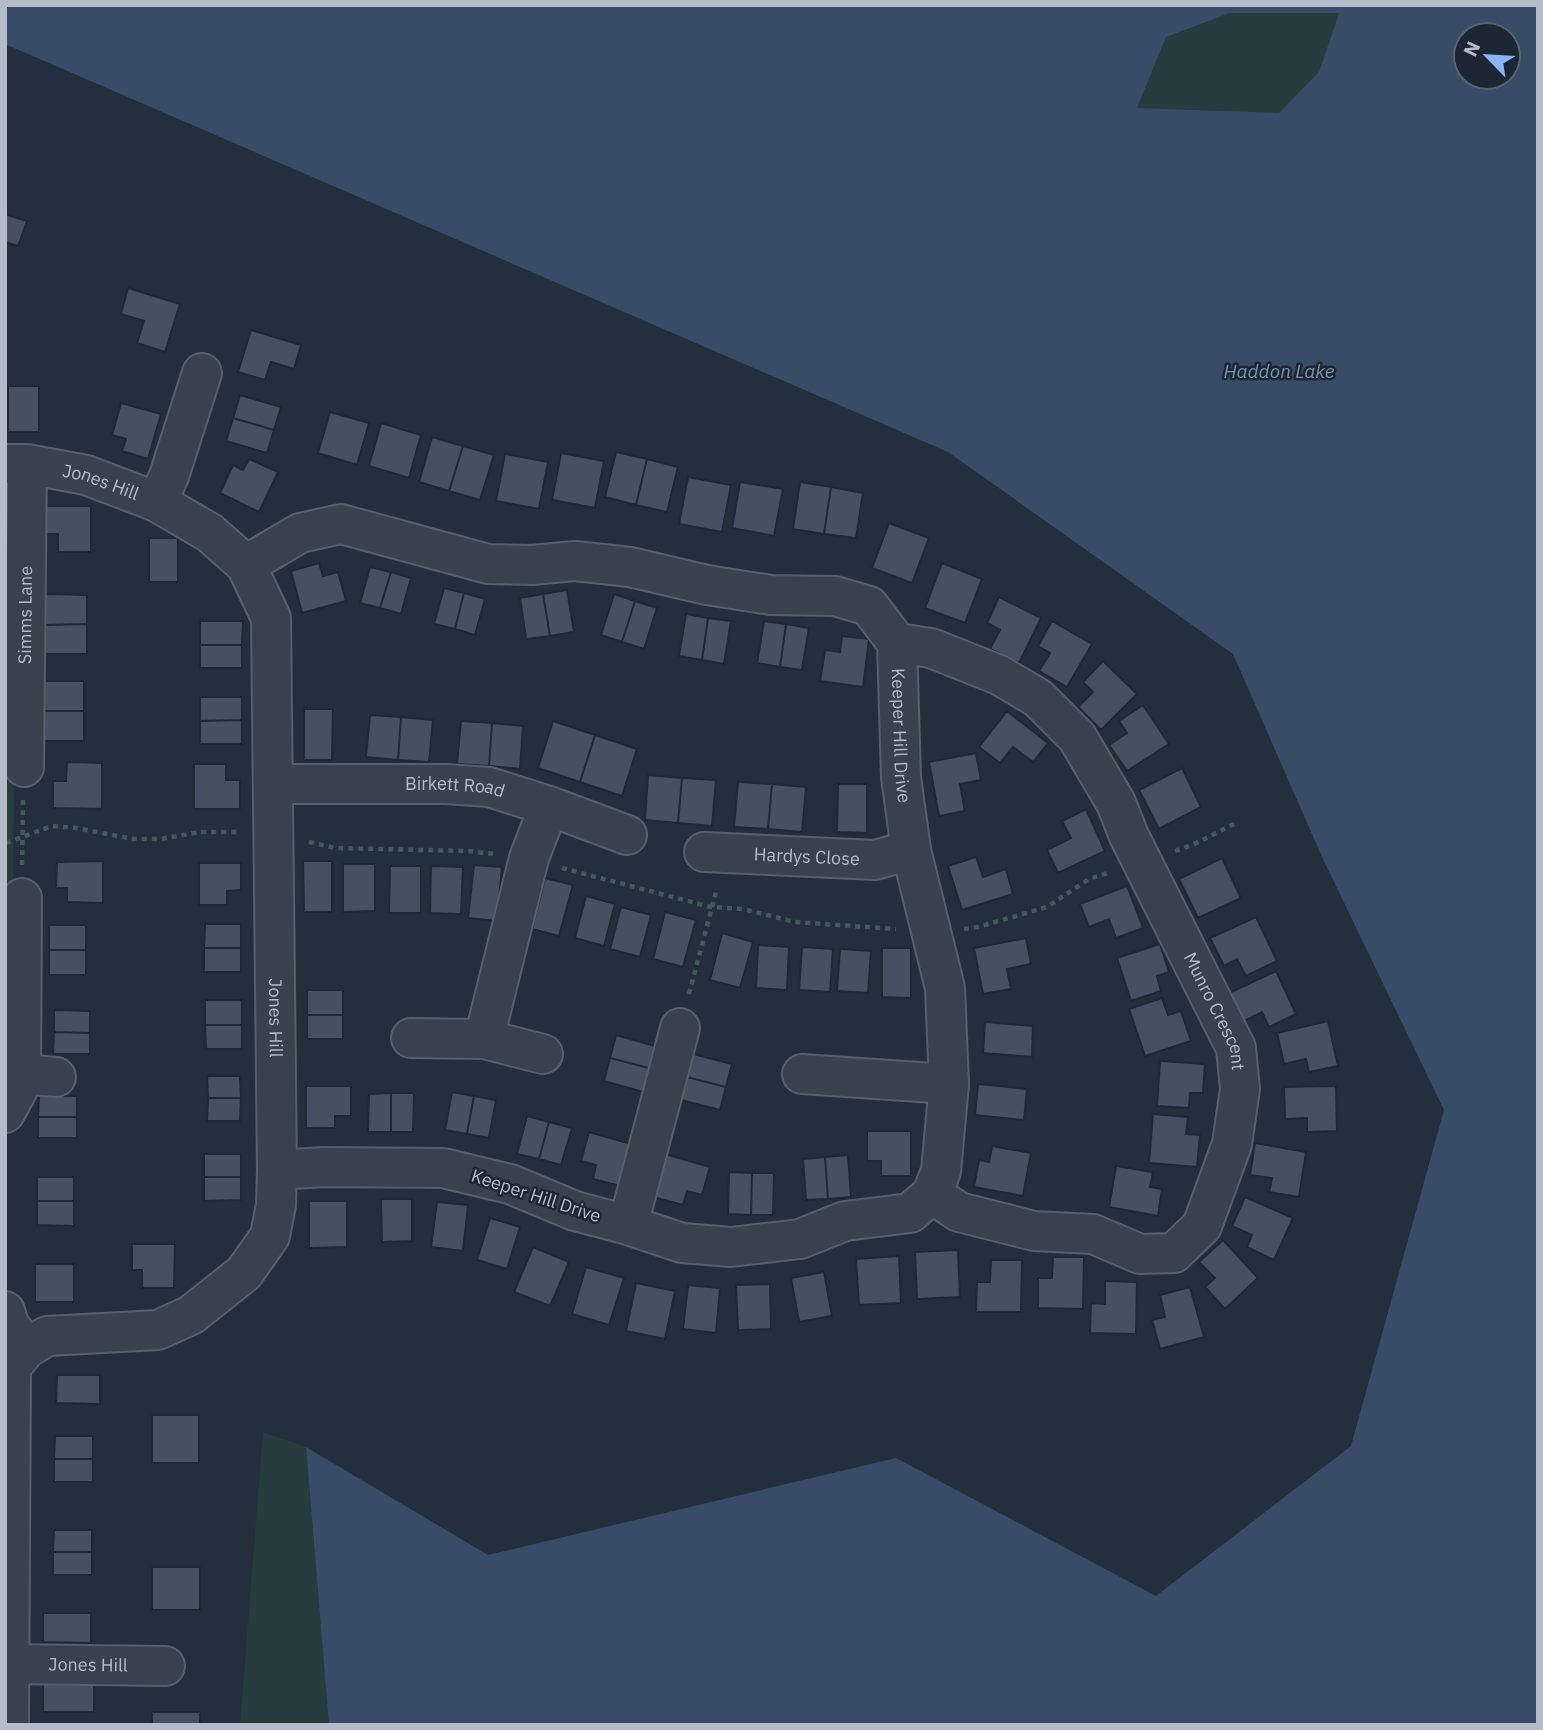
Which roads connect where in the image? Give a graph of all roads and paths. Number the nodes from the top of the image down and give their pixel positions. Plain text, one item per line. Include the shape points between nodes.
1 (202, 373) dead end
2 (16, 464) edge
3 (157, 502) junction
4 (246, 565) junction
5 (897, 643) junction
6 (24, 767) joint
7 (273, 784) junction
8 (549, 806) junction
9 (273, 833) junction
10 (627, 835) dead end
11 (22, 839) junction
12 (5, 843) edge
13 (911, 850) junction
14 (715, 853) joint
15 (22, 898) joint
16 (680, 1028) joint
17 (411, 1038) dead end
18 (484, 1039) junction
19 (543, 1055) dead end
20 (802, 1074) dead end
21 (949, 1084) junction
22 (5, 1113) edge
23 (276, 1170) junction
24 (932, 1194) junction
25 (628, 1225) junction
26 (5, 1311) edge
27 (26, 1349) junction
28 (8, 1568) edge
29 (9, 1664) junction
30 (165, 1666) dead end
31 (9, 1725) edge

1 - 3 street
2 - 3 street, Jones Hill via 86,475
2 - 6 street, Simms Lane
3 - 4 street, Jones Hill via 211,533
4 - 5 street, Keeper Hill Drive via 300,533 341,524 488,564 575,561 771,595 835,596 869,606
4 - 7 street, Jones Hill via 271,618
5 - 13 street, Keeper Hill Drive via 901,777
5 - 24 street, Munro Crescent via 931,648 999,675 1038,698 1077,737 1116,803 1236,1048 1240,1089 1232,1144 1202,1226 1174,1252 1140,1254 1093,1234 1034,1231 959,1212
6 - 11 path
7 - 8 street, Birkett Road via 489,787
7 - 9 street, Jones Hill
8 - 10 street, Birkett Road
8 - 18 street via 529,858
9 - 11 path via 200,832 133,839 52,826
9 - 23 street, Jones Hill
11 - 12 path
11 - 15 path
13 - 14 street, Hardys Close via 875,860
13 - 21 street, Keeper Hill Drive via 945,988
14 - 16 path
15 - 22 street via 38,1075 18,1089
16 - 25 street
17 - 18 street
18 - 19 street
20 - 21 street
21 - 24 street, Keeper Hill Drive via 941,1171
23 - 25 street, Keeper Hill Drive via 443,1168 509,1184 575,1211
23 - 27 street, Jones Hill via 270,1236 244,1273 191,1315 158,1330 47,1336
24 - 25 street, Keeper Hill Drive via 910,1213 845,1221 800,1239 731,1247 682,1242
26 - 27 street
27 - 28 street via 11,1367
28 - 29 street
29 - 30 street, Jones Hill
29 - 31 street

